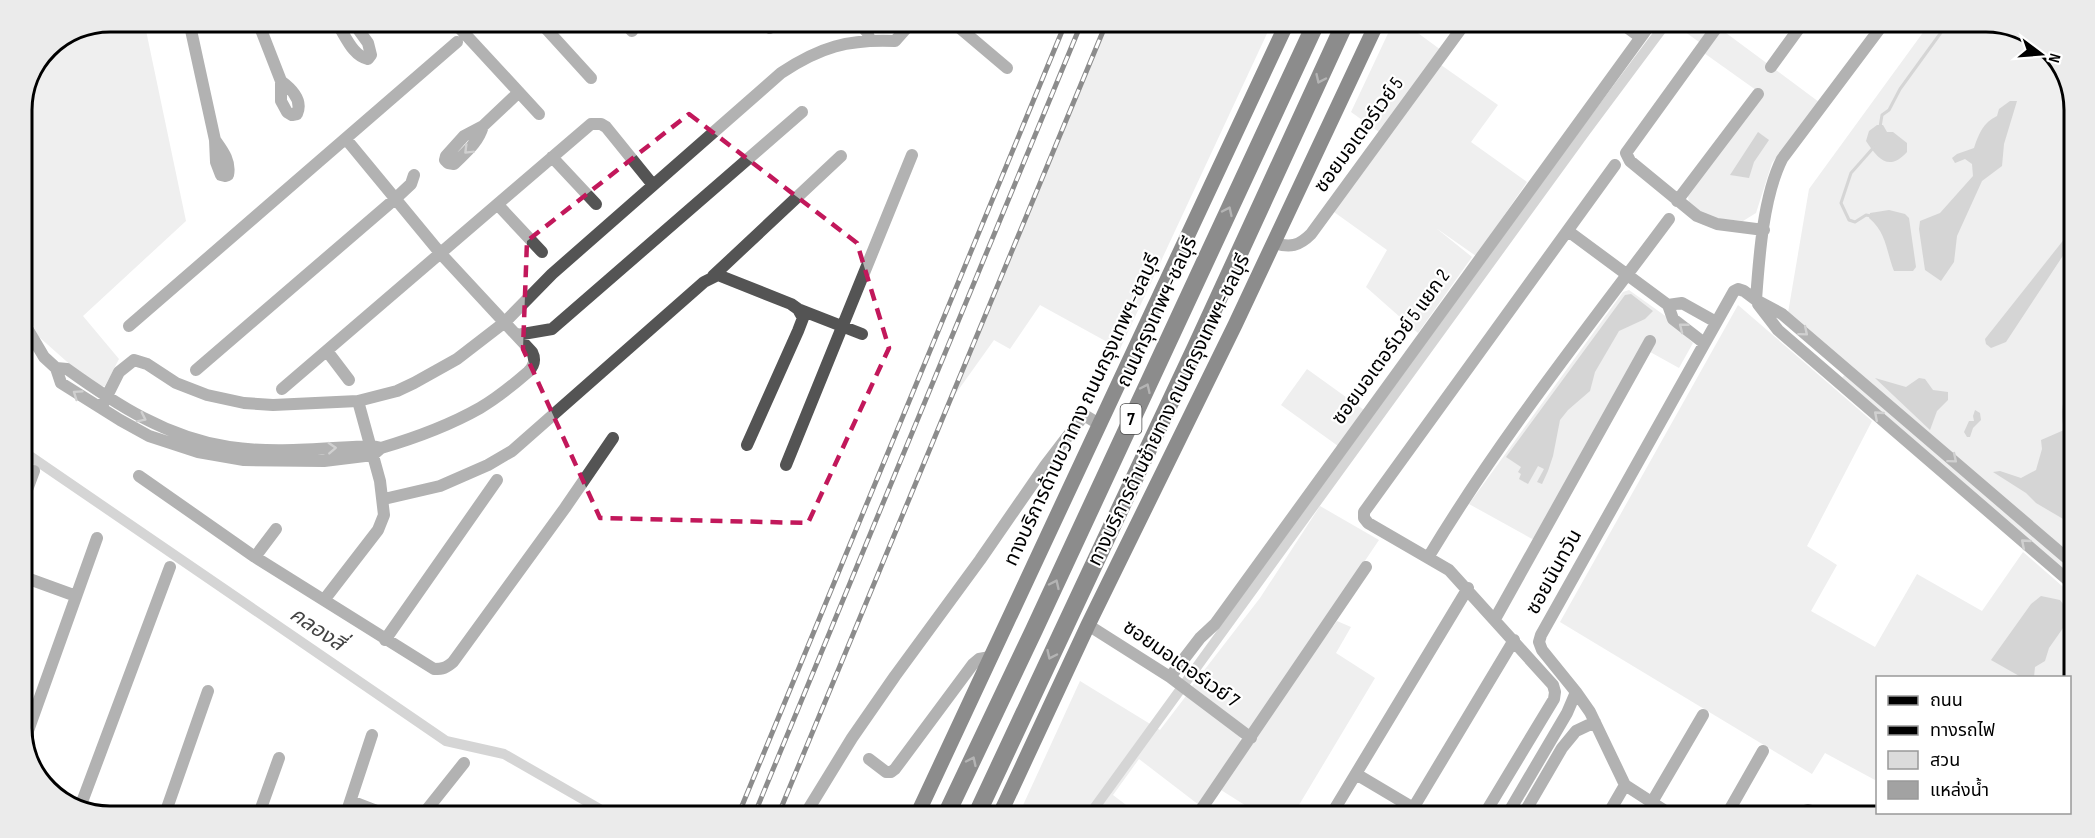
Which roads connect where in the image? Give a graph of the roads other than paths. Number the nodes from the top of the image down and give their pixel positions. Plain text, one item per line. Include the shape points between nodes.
1 (191, 31) edge
2 (262, 31) edge
3 (342, 31) edge
4 (360, 31) edge
5 (462, 31) edge
6 (548, 31) edge
7 (866, 31) edge
8 (904, 31) edge
9 (963, 31) edge
10 (1283, 31) edge
11 (1312, 31) edge
12 (1341, 31) edge
13 (1373, 31) edge
14 (1459, 31) edge
15 (1632, 31) edge
16 (1645, 31) edge
17 (1714, 31) edge
18 (1797, 31) edge
19 (1878, 31) edge
20 (1640, 37) junction
21 (870, 40) junction
22 (457, 42) dead end
23 (1007, 68) dead end
24 (1771, 68) dead end
25 (591, 78) dead end
26 (281, 81) dead end
27 (519, 92) junction
28 (1758, 94) dead end
29 (802, 112) dead end
30 (539, 114) dead end
31 (483, 126) dead end
32 (346, 139) junction
33 (215, 140) dead end
34 (912, 155) dead end
35 (841, 156) dead end
36 (552, 157) junction
37 (1615, 165) dead end
38 (414, 175) dead end
39 (653, 185) junction
40 (395, 199) junction
41 (1677, 201) junction
42 (596, 204) dead end
43 (498, 205) junction
44 (1670, 219) dead end
45 (1764, 230) junction
46 (1568, 231) junction
47 (1274, 243) junction
48 (542, 252) dead end
49 (441, 254) junction
50 (1627, 275) junction
51 (713, 276) junction
52 (1756, 300) junction
53 (1668, 305) junction
54 (798, 309) junction
55 (505, 322) junction
56 (1716, 322) junction
57 (129, 326) dead end
58 (843, 327) junction
59 (862, 334) dead end
60 (517, 335) junction
61 (31, 336) edge
62 (1650, 341) dead end
63 (1704, 343) junction
64 (327, 351) junction
65 (1827, 352) junction
66 (1817, 363) junction
67 (196, 370) dead end
68 (350, 380) dead end
69 (282, 389) dead end
70 (358, 401) junction
71 (104, 403) junction
72 (1099, 424) junction
73 (613, 438) dead end
74 (747, 445) dead end
75 (375, 450) junction
76 (786, 465) dead end
77 (34, 471) dead end
78 (139, 476) dead end
79 (32, 477) edge
80 (497, 480) dead end
81 (384, 499) junction
82 (276, 529) dead end
83 (97, 538) dead end
84 (2064, 555) edge
85 (1429, 556) junction
86 (255, 557) junction
87 (170, 567) dead end
88 (1366, 567) dead end
89 (2064, 577) edge
90 (32, 580) edge
91 (1468, 588) junction
92 (76, 597) junction
93 (324, 600) junction
94 (1495, 619) junction
95 (1088, 625) junction
96 (385, 640) junction
97 (1514, 640) junction
98 (990, 657) junction
99 (1172, 678) junction
100 (207, 691) dead end
101 (1576, 692) junction
102 (1703, 715) dead end
103 (32, 720) edge
104 (1595, 722) junction
105 (372, 735) dead end
106 (1251, 738) junction
107 (1763, 751) dead end
108 (279, 758) dead end
109 (869, 759) dead end
110 (464, 763) dead end
111 (1356, 774) junction
112 (1625, 785) junction
113 (82, 801) edge
114 (1652, 802) junction
115 (168, 806) edge
116 (262, 806) edge
117 (349, 806) edge
118 (430, 806) edge
119 (810, 806) edge
120 (921, 806) edge
121 (950, 806) edge
122 (981, 806) edge
123 (1004, 806) edge
124 (1204, 806) edge
125 (1336, 806) edge
126 (1402, 806) edge
127 (1415, 806) edge
128 (1489, 806) edge
129 (1512, 806) edge
130 (1528, 806) edge
131 (1613, 806) edge
132 (1658, 806) edge
133 (1732, 806) edge

1 - 33 street
2 - 26 street
3 - 4 street via 354,50 368,59 368,43
5 - 27 street
6 - 25 street
7 - 21 street
8 - 21 street via 895,41
9 - 23 street
10 - 72 main road, ทางบริการด้านขวาทาง ถนนกรุงเทพฯ-ชลบุรี
121 -> 11 highway, ถนนกรุงเทพฯ-ชลบุรี / 7
12 -> 122 highway, 7
13 - 47 main road, ทางบริการด้านซ้ายทาง ถนนกรุงเทพฯ-ชลบุรี
14 - 47 street, ซอยมอเตอร์เวย์ 5 via 1311,234 1289,247
15 - 20 street
16 - 20 street, ซอยมอเตอร์เวย์ 5 แยก 2
17 - 41 street via 1626,153 1630,161
18 - 24 street
19 - 45 street via 1782,159
20 - 99 street, ซอยมอเตอร์เวย์ 5 แยก 2
21 - 39 street via 807,56 781,73
22 - 32 street
27 - 30 street
27 - 31 street
28 - 41 street
29 - 60 street via 552,330
32 - 40 street
32 - 57 street
34 - 58 street
35 - 51 street
36 - 39 street via 591,124 601,124
36 - 42 street
36 - 43 street
37 - 46 street
38 - 40 street via 411,184
39 - 55 street via 552,273
40 - 49 street
40 - 67 street
41 - 45 street via 1707,221
43 - 48 street
43 - 49 street
44 - 50 street
45 - 52 street
46 - 50 street
46 - 85 street via 1364,512 1368,523
47 - 95 main road, ทางบริการด้านซ้ายทาง ถนนกรุงเทพฯ-ชลบุรี
49 - 55 street
49 - 64 street
50 - 53 street
50 - 85 street via 1510,432
51 - 54 street via 722,275
51 - 81 street via 512,451 440,486
52 - 56 street, ซอยนันทวัน via 1744,291 1734,291
52 -> 65 street, ซอยนันทวัน via 1782,314
52 - 66 street via 1778,330
53 - 56 street via 1682,303
63 -> 53 street via 1673,319
54 - 58 street
54 - 74 street via 802,322
55 - 60 street
55 - 70 street via 457,359 422,379 397,391
56 - 63 street, ซอยนันทวัน
58 - 59 street
58 - 76 street
60 - 75 street via 532,352 533,368 469,414
61 - 71 street via 44,357 57,368 67,369
62 - 94 street
63 - 101 street, ซอยนันทวัน via 1541,635 1542,650
64 - 68 street
64 - 69 street
65 - 66 street
65 -> 84 street, ซอยนันทวัน
89 -> 66 street
70 - 71 street via 244,403 176,383 134,360 119,372
70 - 75 street
71 - 75 street via 162,427 229,447
72 - 98 main road, ทางบริการด้านขวาทาง ถนนกรุงเทพฯ-ชลบุรี
72 - 119 street via 1084,415 1045,466 852,738
73 - 96 street via 453,662 446,668 434,669
75 - 81 street
77 - 79 street
78 - 86 street
80 - 96 street
81 - 93 street via 382,523
82 - 86 street
83 - 92 street
85 - 91 street
86 - 93 street
87 - 113 street
88 - 106 street
90 - 92 street
91 - 94 street
91 - 111 street
92 - 103 street
93 - 96 street
94 - 97 street
95 - 99 street, ซอยมอเตอร์เวย์ 7
95 - 123 main road, ทางบริการด้านซ้ายทาง ถนนกรุงเทพฯ-ชลบุรี
97 - 127 street
97 - 128 street via 1553,685 1554,699
98 - 109 street via 973,664 896,768 886,772
98 - 120 main road, ทางบริการด้านขวาทาง ถนนกรุงเทพฯ-ชลบุรี
99 - 106 street, ซอยมอเตอร์เวย์ 7
100 - 115 street
101 - 104 street, ซอยนันทวัน
101 - 129 street
102 - 114 street
104 - 112 street, ซอยนันทวัน
104 - 130 street via 1576,731 1562,748
105 - 117 street
106 - 124 street
107 - 133 street
108 - 116 street
110 - 118 street
111 - 125 street
111 - 126 street
112 - 114 street
112 - 131 street
114 - 132 street

